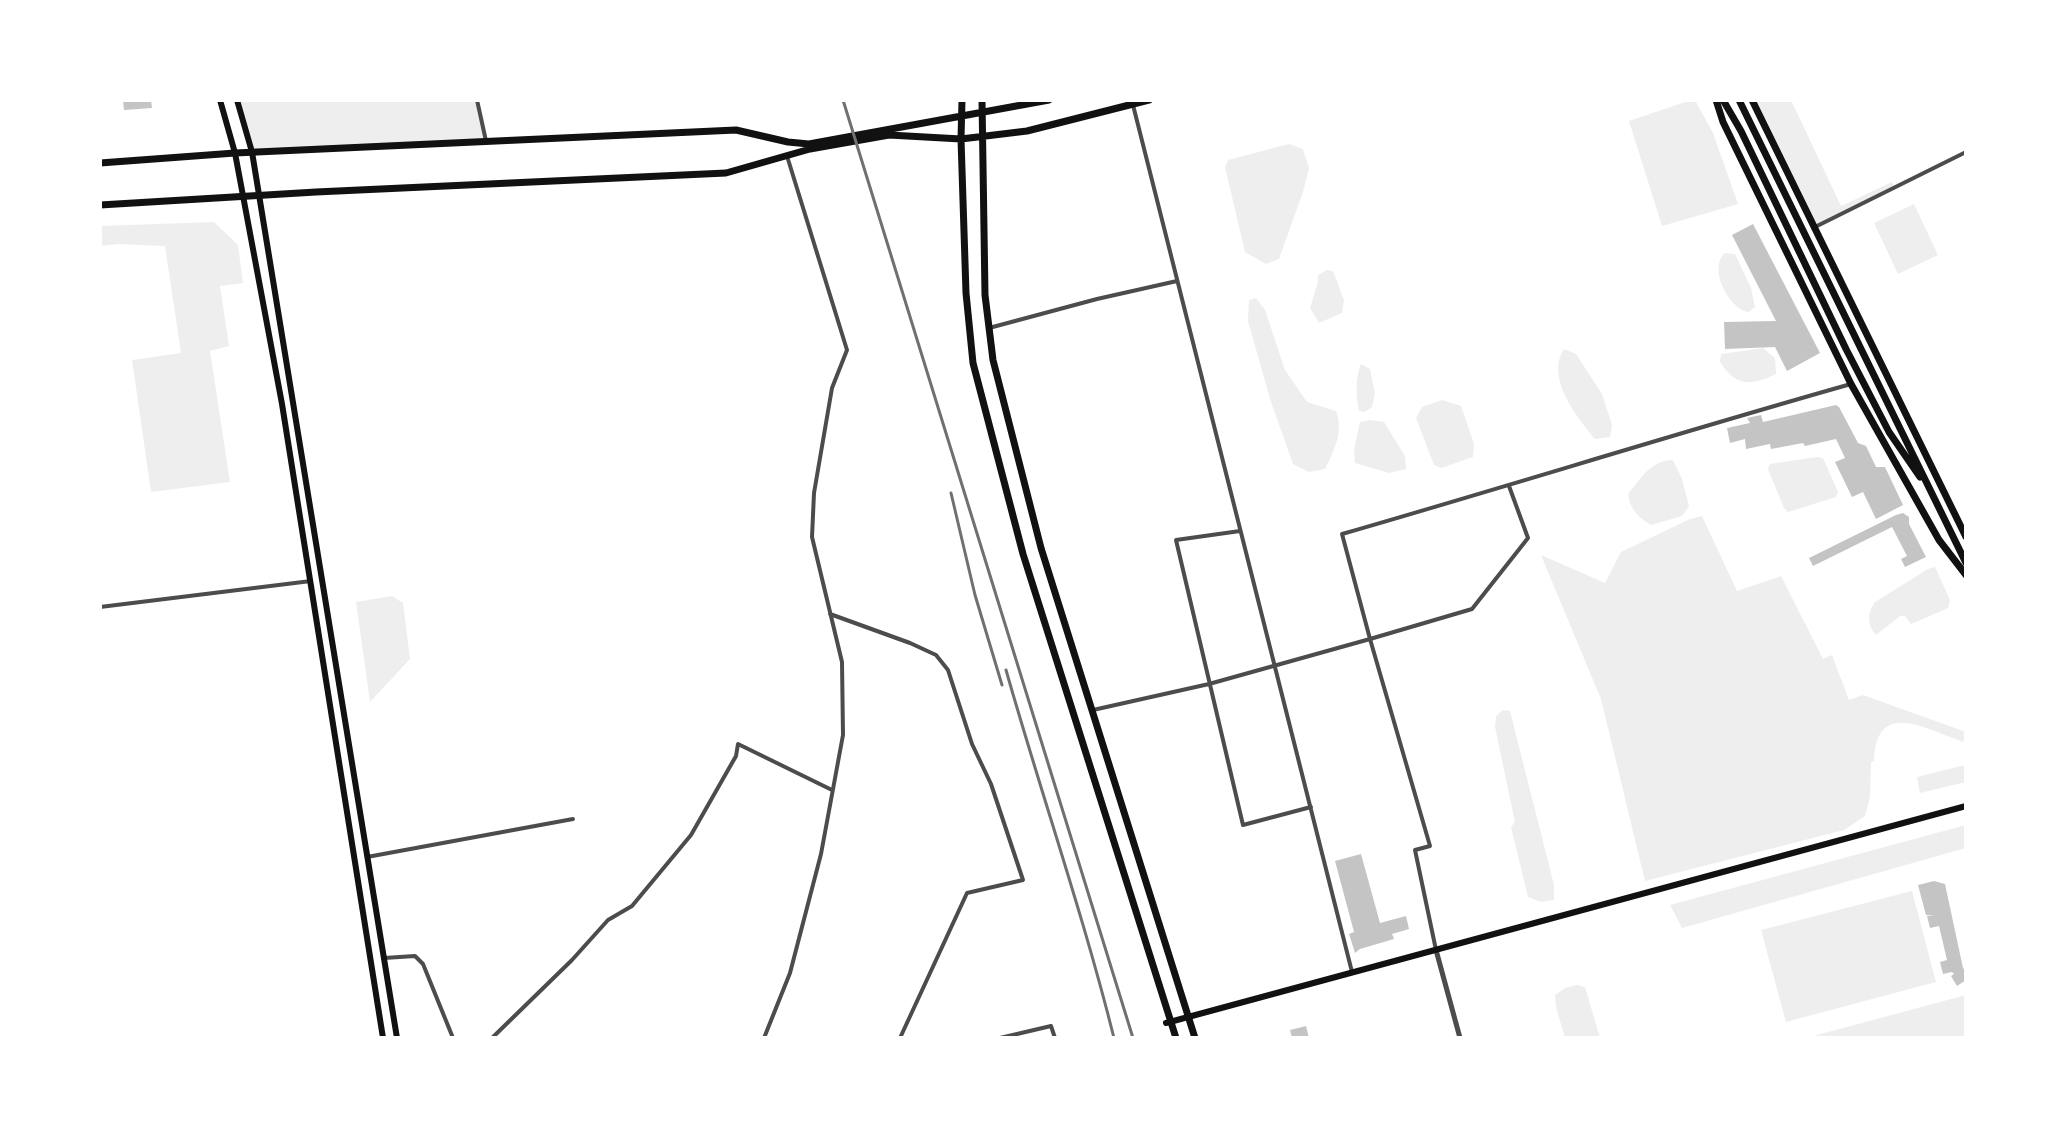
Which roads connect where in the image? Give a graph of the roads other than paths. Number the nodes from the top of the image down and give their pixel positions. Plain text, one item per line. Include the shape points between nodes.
1 (220, 100) edge
2 (237, 100) edge
3 (477, 100) edge
4 (962, 100) edge
5 (982, 100) edge
6 (1049, 100) edge
7 (1149, 100) edge
8 (1716, 100) edge
9 (1723, 100) edge
10 (1739, 100) edge
11 (1752, 100) edge
12 (1133, 105) junction
13 (982, 113) junction
14 (962, 115) junction
15 (982, 137) junction
16 (961, 139) junction
17 (486, 142) junction
18 (252, 152) junction
19 (1966, 152) edge
20 (235, 153) junction
21 (787, 155) junction
22 (100, 163) edge
23 (259, 195) junction
24 (243, 196) junction
25 (100, 205) edge
26 (1815, 227) junction
27 (1177, 281) junction
28 (989, 328) junction
29 (1851, 384) junction
30 (1509, 486) junction
31 (1935, 498) junction
32 (1240, 531) junction
33 (1966, 537) edge
34 (1966, 563) edge
35 (1966, 575) edge
36 (311, 581) junction
37 (100, 607) edge
38 (829, 614) junction
39 (1370, 639) junction
40 (1274, 666) junction
41 (1209, 684) junction
42 (1092, 710) junction
43 (832, 790) junction
44 (1966, 806) edge
45 (1311, 807) junction
46 (573, 819) dead end
47 (367, 857) junction
48 (1436, 950) junction
49 (384, 958) junction
50 (1352, 972) junction
51 (1188, 1017) junction
52 (1168, 1022) junction
53 (383, 1038) edge
54 (397, 1038) edge
55 (453, 1038) edge
56 (492, 1038) edge
57 (764, 1038) edge
58 (900, 1038) edge
59 (1000, 1038) edge
60 (1055, 1038) edge
61 (1176, 1038) edge
62 (1195, 1038) edge
63 (1460, 1038) edge

1 - 20 main road
2 - 18 main road
3 - 17 street
4 - 14 main road
5 - 13 main road
6 - 13 main road
7 - 12 main road
8 - 29 main road
9 - 31 main road via 1889,432
10 - 31 main road
11 - 26 main road
12 - 15 main road
12 - 27 street
13 - 14 main road
13 - 15 main road
14 - 16 main road
14 - 17 main road via 809,144 736,130
15 - 16 main road
15 - 28 main road
16 - 21 main road via 889,135
16 - 52 main road via 973,363 1023,554
17 - 18 main road
18 - 20 main road
18 - 23 main road
19 - 26 street
20 - 22 main road
20 - 24 main road
21 - 23 main road via 726,173
21 - 38 street via 847,350 832,388 814,493 812,537
23 - 24 main road
23 - 47 main road
24 - 25 main road
24 - 36 main road
26 - 33 main road
27 - 28 street
27 - 32 street
28 - 42 main road via 1041,548
29 - 30 street
29 - 35 main road via 1939,540
30 - 39 street via 1528,538 1472,609
30 - 39 street via 1342,534
31 - 34 main road
32 - 40 street
32 - 41 street via 1176,540
36 - 37 street
36 - 53 main road
38 - 43 street via 842,662 843,735
38 - 58 street via 936,655 948,670 1023,880 967,893
39 - 40 street
39 - 48 street via 1430,846 1415,850
40 - 41 street
40 - 45 street
41 - 42 street
41 - 45 street via 1243,825
42 - 51 main road
43 - 56 street via 738,744 691,835 632,906 608,920
43 - 57 street via 790,973
44 - 48 main road
45 - 50 street
46 - 47 street
47 - 49 main road
48 - 50 main road
48 - 63 street
49 - 54 main road
49 - 55 street via 415,956 423,964
50 - 51 main road
51 - 52 main road
51 - 62 main road
52 - 61 main road
59 - 60 street via 1051,1026

